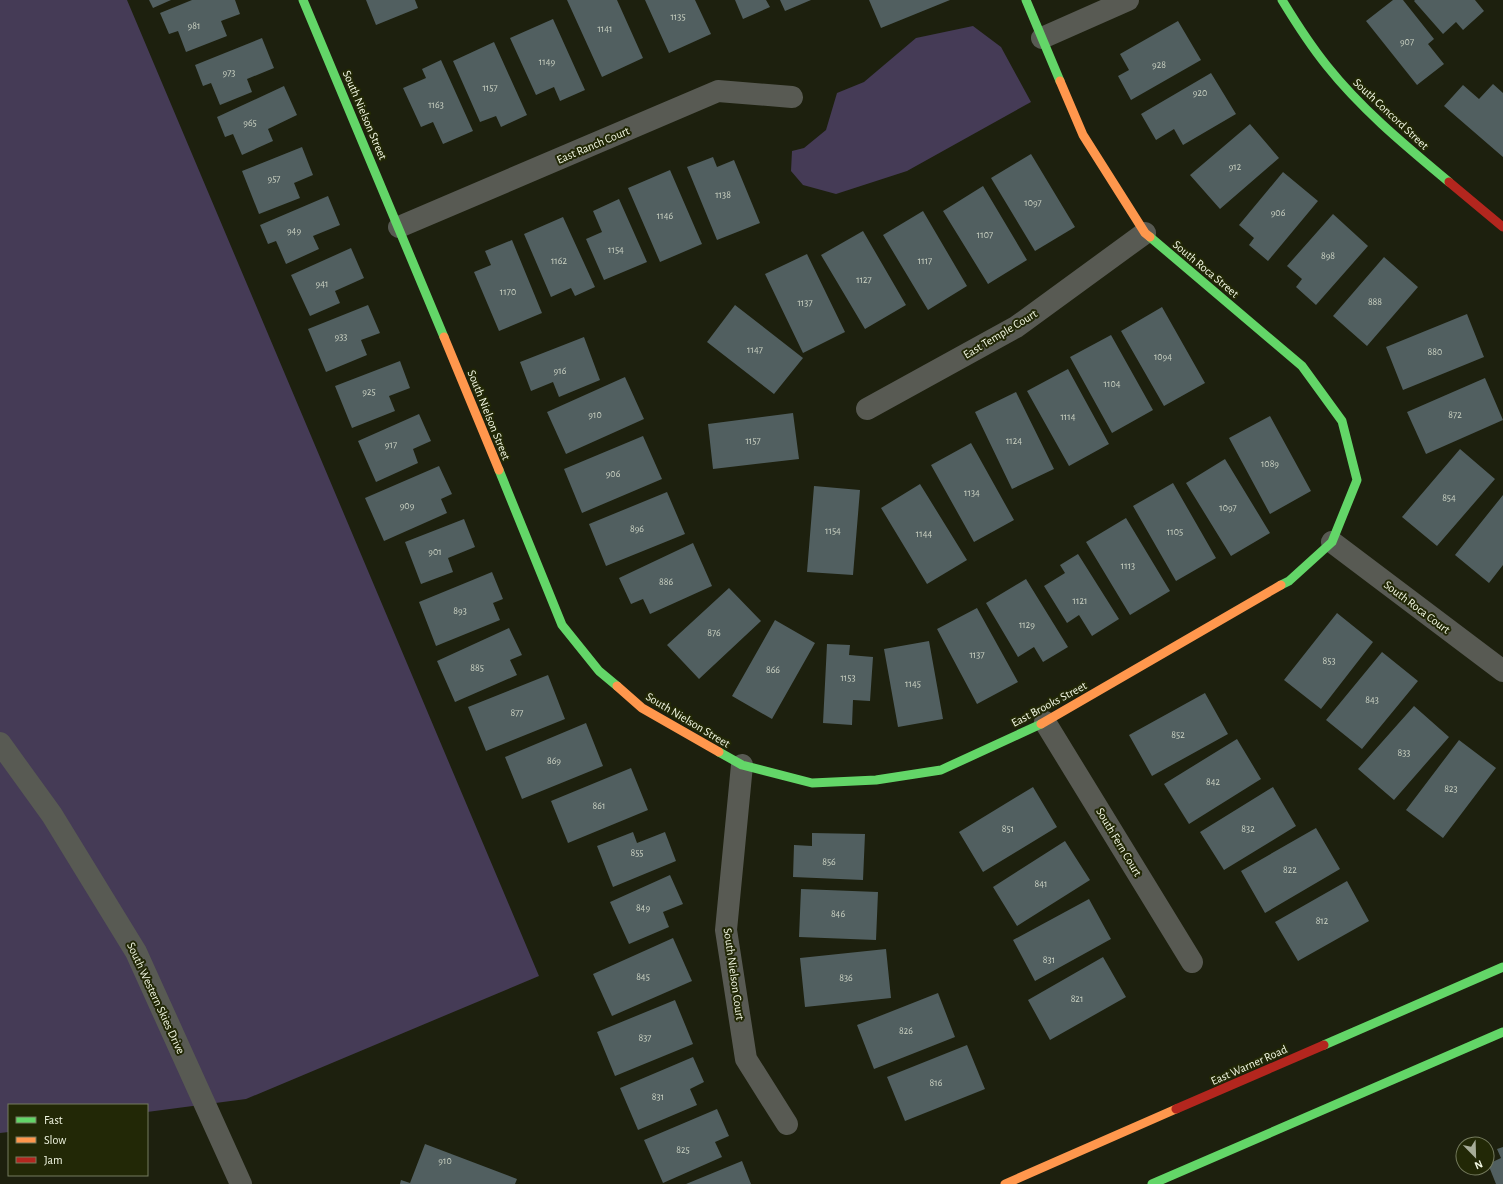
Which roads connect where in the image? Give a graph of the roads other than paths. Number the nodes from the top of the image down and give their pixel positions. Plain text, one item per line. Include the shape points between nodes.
1 (304, 0) edge
2 (1128, 0) edge
3 (1282, 0) edge
4 (1028, 1) edge
5 (1042, 38) junction
6 (792, 97) dead end
7 (399, 227) junction
8 (1503, 227) edge
9 (1145, 233) junction
10 (867, 409) dead end
11 (1332, 542) junction
12 (1503, 671) edge
13 (1045, 722) junction
14 (0, 743) edge
15 (742, 765) junction
16 (1192, 962) dead end
17 (1503, 967) edge
18 (1503, 1032) edge
19 (788, 1124) dead end
20 (240, 1184) edge
21 (1005, 1184) edge
22 (1152, 1184) edge

1 - 7 street, South Nielson Street
2 - 5 street
3 - 8 street, South Concord Street via 1336,78 1374,118
4 - 5 street, South Roca Street
5 - 9 street, South Roca Street via 1083,135
6 - 7 street, East Ranch Court via 718,91
7 - 15 street, South Nielson Street via 562,625 599,671 642,708
9 - 10 street, East Temple Court via 1016,327
9 - 11 street, South Roca Street via 1302,366 1342,421 1357,480
11 - 12 street, South Roca Court
11 - 13 street, East Brooks Street via 1289,581
13 - 15 street, East Brooks Street via 941,770 876,780 812,783
13 - 16 street, South Fern Court
14 - 20 street, South Western Skies Drive via 52,815 136,952
15 - 19 street, South Nielson Court via 726,930 746,1059
17 - 21 street, East Warner Road
18 - 22 street

